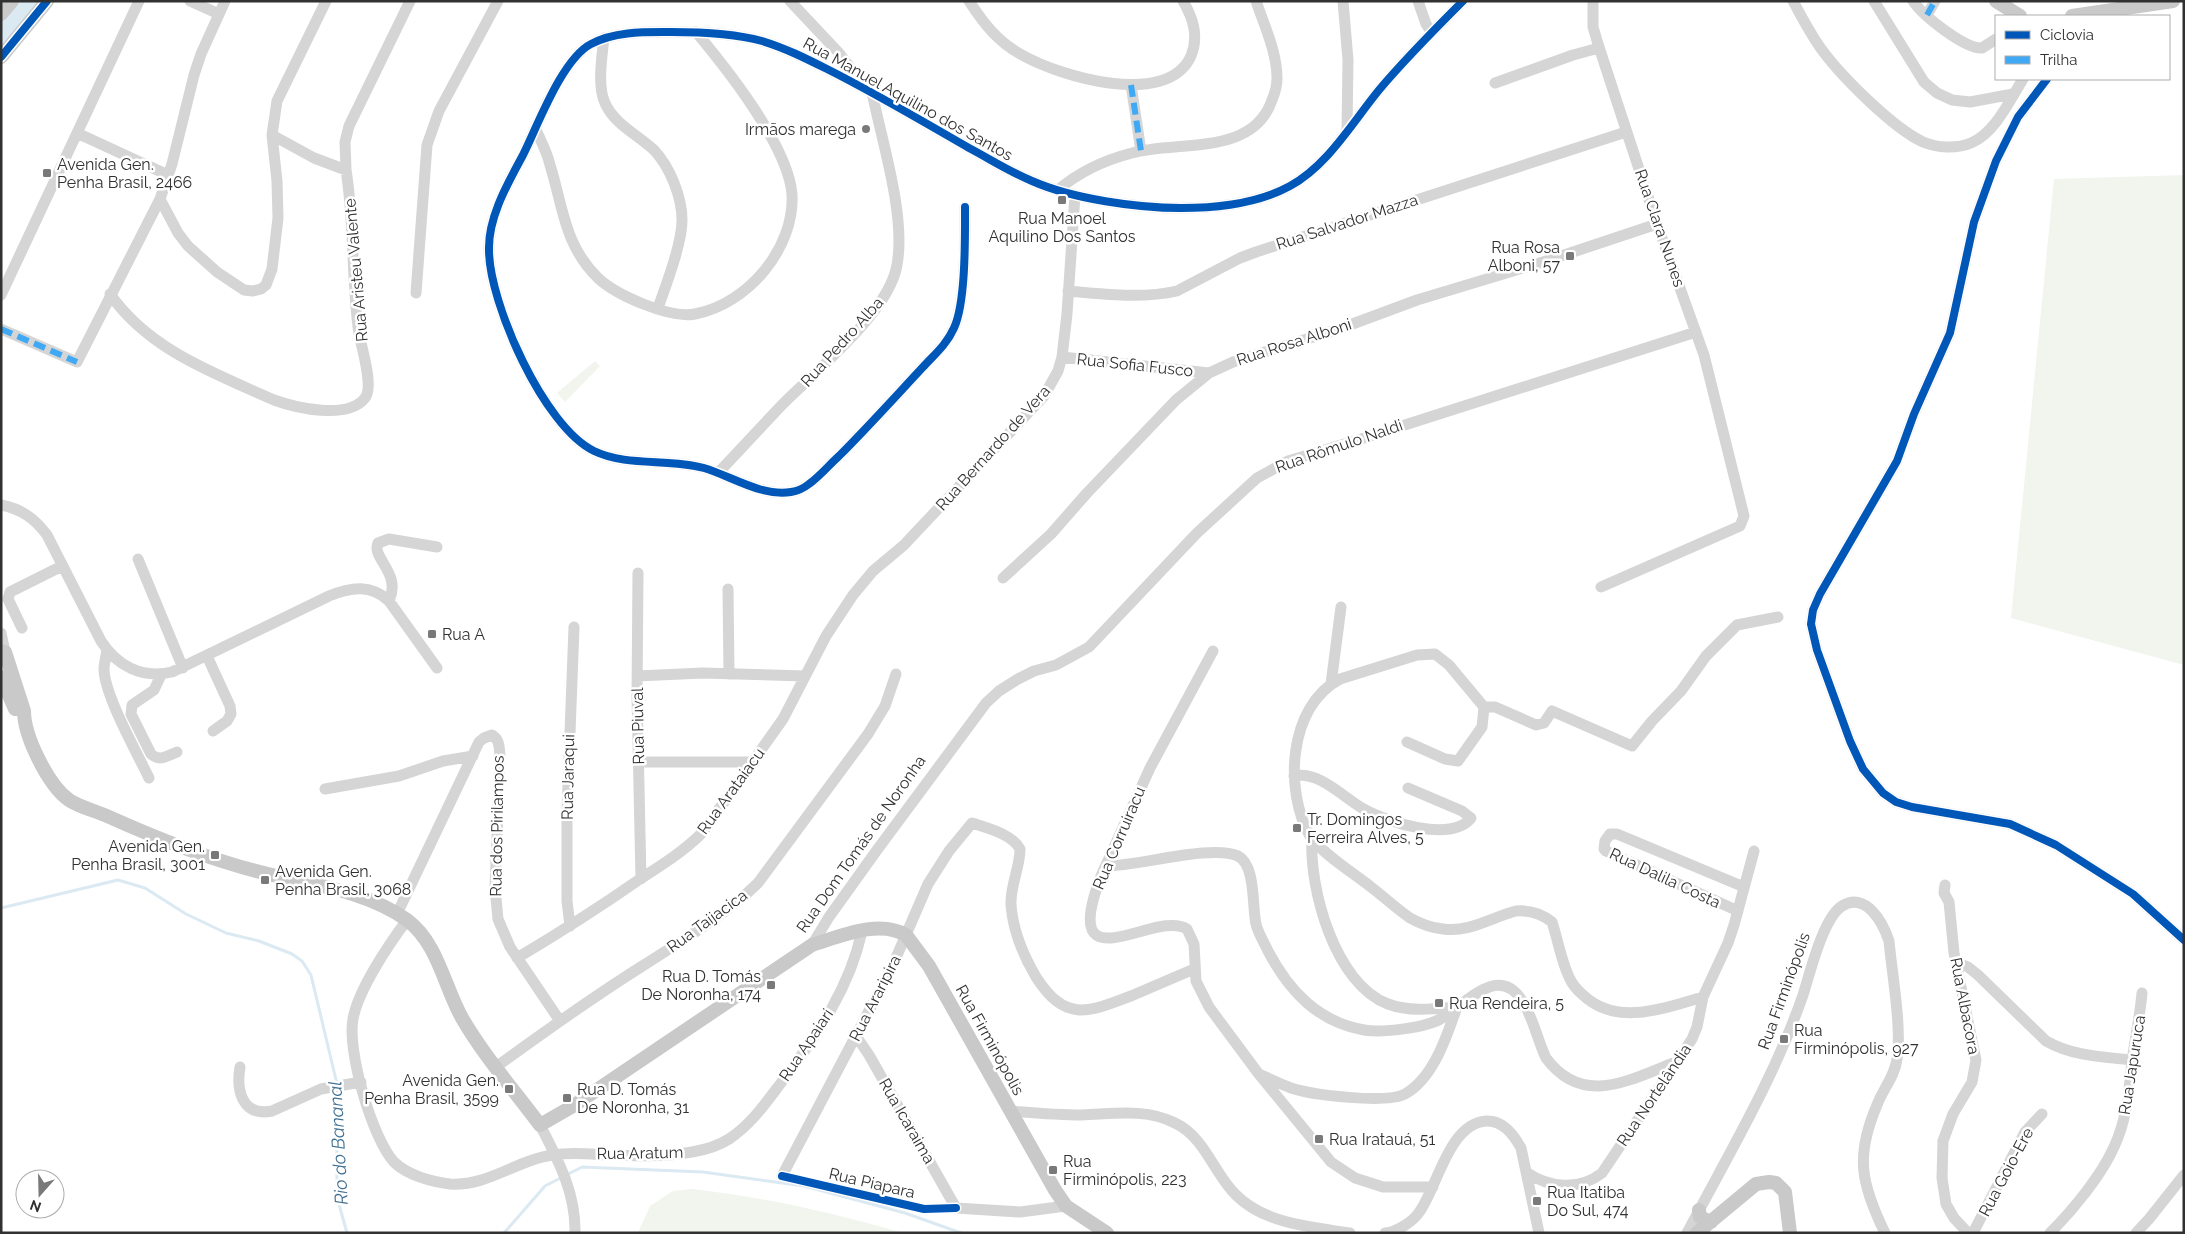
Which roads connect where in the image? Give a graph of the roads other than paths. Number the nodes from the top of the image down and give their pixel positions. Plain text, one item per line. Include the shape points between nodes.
1 (12, 1) edge
2 (47, 1) edge
3 (139, 1) edge
4 (190, 1) edge
5 (225, 1) edge
6 (326, 1) edge
7 (410, 1) edge
8 (498, 1) edge
9 (790, 1) edge
10 (969, 1) edge
11 (1183, 1) edge
12 (1256, 1) edge
13 (1343, 1) edge
14 (1418, 1) edge
15 (1463, 1) edge
16 (1593, 1) edge
17 (1793, 1) edge
18 (1874, 1) edge
19 (1913, 1) edge
20 (1935, 1) edge
21 (1996, 1) edge
22 (2173, 1) edge
23 (1, 14) edge
24 (219, 14) junction
25 (1927, 15) junction
26 (2014, 15) edge
27 (2079, 15) edge
28 (696, 32) junction
29 (1432, 32) junction
30 (604, 38) junction
31 (1995, 40) edge
32 (1599, 48) junction
33 (1, 57) edge
34 (2022, 80) edge
35 (2046, 80) edge
36 (1495, 83) dead end
37 (1131, 85) junction
38 (869, 91) junction
39 (2014, 94) junction
40 (536, 130) junction
41 (1347, 130) junction
42 (1626, 132) junction
43 (77, 133) junction
44 (272, 135) junction
45 (1141, 151) junction
46 (346, 170) junction
47 (168, 175) junction
48 (1058, 190) junction
49 (1075, 194) junction
50 (160, 199) junction
51 (965, 207) dead end
52 (1657, 224) junction
53 (1068, 291) junction
54 (110, 294) junction
55 (416, 294) dead end
56 (1, 295) edge
57 (658, 308) junction
58 (1, 329) edge
59 (1696, 332) junction
60 (1062, 357) junction
61 (1209, 373) junction
62 (718, 474) junction
63 (1, 505) edge
64 (437, 547) dead end
65 (138, 559) dead end
66 (62, 566) junction
67 (638, 573) dead end
68 (1003, 578) dead end
69 (862, 585) joint
70 (1600, 587) dead end
71 (728, 589) dead end
72 (389, 601) junction
73 (1341, 607) dead end
74 (1778, 617) dead end
75 (574, 627) dead end
76 (22, 628) dead end
77 (1, 634) edge
78 (107, 650) junction
79 (1213, 651) dead end
80 (3, 652) edge
81 (207, 656) junction
82 (183, 668) junction
83 (437, 668) dead end
84 (1045, 668) joint
85 (730, 674) junction
86 (896, 674) dead end
87 (5, 675) edge
88 (161, 675) junction
89 (637, 676) junction
90 (805, 676) junction
91 (1331, 684) junction
92 (4, 689) edge
93 (1484, 707) junction
94 (24, 721) junction
95 (213, 731) dead end
96 (492, 736) joint
97 (1407, 742) dead end
98 (177, 752) dead end
99 (473, 756) junction
100 (638, 762) junction
101 (753, 762) junction
102 (1294, 776) junction
103 (150, 778) dead end
104 (1408, 788) dead end
105 (325, 789) dead end
106 (1312, 838) junction
107 (1754, 851) dead end
108 (1106, 866) junction
109 (642, 878) junction
110 (1944, 886) dead end
111 (1744, 887) junction
112 (1738, 911) junction
113 (402, 917) junction
114 (570, 926) junction
115 (862, 931) junction
116 (906, 935) junction
117 (2184, 940) edge
118 (812, 945) junction
119 (517, 958) junction
120 (1958, 963) junction
121 (1194, 969) junction
122 (2142, 993) dead end
123 (1703, 996) junction
124 (1458, 1007) junction
125 (560, 1021) junction
126 (856, 1036) junction
127 (2132, 1060) junction
128 (1676, 1062) junction
129 (240, 1066) dead end
130 (496, 1067) junction
131 (1258, 1073) junction
132 (356, 1083) junction
133 (1010, 1111) junction
134 (2042, 1114) dead end
135 (540, 1125) junction
136 (724, 1142) joint
137 (555, 1154) junction
138 (1526, 1172) junction
139 (2184, 1175) edge
140 (782, 1176) dead end
141 (1433, 1187) junction
142 (1066, 1206) junction
143 (1699, 1210) junction
144 (1711, 1222) junction
145 (575, 1233) edge
146 (1107, 1233) edge
147 (1350, 1233) edge
148 (1385, 1233) edge
149 (1539, 1233) edge
150 (1687, 1233) edge
151 (1697, 1233) edge
152 (1790, 1233) edge
153 (1885, 1233) edge
154 (1968, 1233) edge
155 (1973, 1233) edge
156 (2050, 1233) edge
157 (2136, 1233) edge

1 - 23 main road
2 - 33 main road
3 - 43 street
4 - 24 street
5 - 24 street
6 - 44 street via 277,102
7 - 46 street, Rua Aristeu Valente via 349,126 345,142
8 - 55 street via 439,111 427,146
9 - 38 street
10 - 37 street via 992,33 1034,61 1096,81
11 - 37 street via 1195,33 1188,62 1162,80
12 - 45 street via 1271,44 1277,77 1270,106 1261,121 1252,129 1224,141
13 - 41 street via 1347,35
14 - 29 street
15 - 29 street, Rua Manuel Aquilino dos Santos
16 - 32 street, Rua Clara Nunes via 1593,27
17 - 39 street via 1821,49 1852,85 1924,142 1945,147 1970,144 1997,119
18 - 39 street via 1924,82 1937,93 1952,100 1970,102
19 - 25 street
20 - 25 street
21 - 26 main road
22 - 27 main road
24 - 47 street via 191,83
25 - 31 street via 1971,46 1982,48
28 - 30 street, Rua Manuel Aquilino dos Santos via 652,32
28 - 38 street, Rua Manuel Aquilino dos Santos via 747,38 778,46
28 - 57 street via 751,104 776,149 790,180 790,218 773,260 742,291 710,310 694,315
29 - 41 street, Rua Manuel Aquilino dos Santos
30 - 40 street, Rua Manuel Aquilino dos Santos via 585,47 570,62
30 - 57 street via 604,102 613,116 662,159 675,187 680,208 681,232
32 - 36 street
32 - 42 street, Rua Clara Nunes
34 - 39 street
35 - 117 street via 2018,118 1996,161 1974,222 1950,333 1897,461 1824,587 1813,610 1811,624 1817,650 1850,741 1864,769 1883,793 1912,807 2010,824 2056,845 2133,894
37 - 45 street
38 - 48 street, Rua Manuel Aquilino dos Santos via 999,164
38 - 62 street, Rua Pedro Alba via 896,208 899,241 894,278 882,300 853,334
40 - 57 street via 550,165 567,231 587,265 611,288
40 - 62 street, Rua Manuel Aquilino dos Santos via 495,217 488,251 500,306 526,368 558,419 576,440 593,451 609,457 700,467
41 - 49 street, Rua Manuel Aquilino dos Santos via 1315,168 1299,181 1251,201 1197,208 1157,208
42 - 52 street, Rua Clara Nunes
42 - 53 street, Rua Salvador Mazza via 1256,252 1177,291 1126,295
43 - 47 street
43 - 56 street
44 - 46 street via 314,158
44 - 50 street via 278,218 272,269 261,290 244,290 200,259 178,233
45 - 48 street via 1105,162 1073,177
46 - 54 street, Rua Aristeu Valente via 354,240 356,313 368,382 367,395 358,405 342,410 321,410 289,406 261,394 167,349 136,325
47 - 50 street
48 - 49 street, Rua Manuel Aquilino dos Santos
49 - 53 street, Rua Bernardo de Vera
50 - 54 street
51 - 62 street, Rua Manuel Aquilino dos Santos via 957,322 946,341 901,392 855,440 805,487 795,492 771,492
52 - 59 street, Rua Clara Nunes
52 - 61 street, Rua Rosa Alboni via 1417,300
53 - 60 street, Rua Bernardo de Vera
54 - 58 street via 77,362
59 - 70 street, Rua Clara Nunes via 1744,516 1740,526
59 - 84 street, Rua Rômulo Naldi via 1319,450 1269,470 1218,513 1089,647
60 - 61 street, Rua Sofia Fusco
60 - 69 street, Rua Bernardo de Vera via 1044,396 904,545 873,571
61 - 68 street, Rua Rosa Alboni via 1176,400 1051,534
63 - 66 street via 20,511 38,524
64 - 72 street via 389,539 378,542 377,550 393,580
65 - 82 street
66 - 76 street via 10,592 8,599
66 - 78 street
67 - 89 street, Rua Piuval
69 - 90 street, Rua Arataiacu via 830,629
71 - 85 street
72 - 81 street via 372,590 351,588 341,591
72 - 83 street
73 - 91 street
74 - 93 street via 1737,625 1706,656 1694,675 1632,746 1552,711 1544,723 1536,726 1495,708
75 - 114 street, Rua Jaraqui via 567,812
77 - 80 street
78 - 88 street via 134,670
78 - 103 street via 106,680
79 - 108 street, Rua Corruiracu via 1150,768
80 - 87 main road
81 - 82 street
81 - 95 street via 231,714
82 - 88 street
84 - 118 street, Rua Dom Tomás de Noronha via 1011,683 986,703 877,850
85 - 89 street
85 - 90 street
86 - 125 street, Rua Taijacica via 885,706 868,734 758,883 708,924
87 - 92 main road
87 - 94 main road via 24,711
88 - 98 street via 154,690 132,705 131,714 151,754 160,759
89 - 100 street, Rua Piuval
90 - 101 street, Rua Arataiacu via 782,719
91 - 93 street via 1417,655 1435,654 1449,665
91 - 102 street via 1313,704 1304,722 1295,750
92 - 94 main road
93 - 97 street via 1482,727 1458,761 1445,759
94 - 113 main road via 43,767 69,800 215,859 344,891
96 - 99 street, Rua Aratum via 479,742
96 - 119 street, Rua dos Pirilampos via 499,744 500,756 495,845 496,908 500,928
99 - 105 street via 443,761 400,776
99 - 113 street, Rua Aratum
100 - 101 street
100 - 109 street, Rua Piuval
101 - 109 street, Rua Arataiacu via 702,833
102 - 104 street via 1312,777 1364,810 1412,826 1456,828 1471,818
102 - 106 street via 1299,812
106 - 123 street via 1410,918 1431,926 1466,928 1524,910 1545,916 1552,922 1575,988 1605,1009 1639,1013
106 - 124 street via 1310,856 1324,923 1334,946 1367,991 1388,1004 1422,1010
107 - 111 street, Rua Nortelândia
108 - 121 street, Rua Corruiracu via 1095,890 1091,913 1091,923 1097,935 1119,938 1163,925 1184,927 1194,944
108 - 124 street via 1204,854 1228,854 1240,858 1251,878 1259,932 1281,975 1310,1006 1334,1020 1364,1030 1393,1030 1441,1019
109 - 114 street, Rua Arataiacu
110 - 120 street, Rua Albacora
111 - 112 street, Rua Nortelândia
111 - 112 street, Rua Dalila Costa via 1617,834 1610,834 1605,841 1606,852
112 - 123 street, Rua Nortelândia via 1728,943
113 - 130 main road via 415,927 431,948 462,1018
113 - 132 street, Rua Aratum via 353,1018
114 - 119 street, Rua Arataiacu
115 - 116 main road via 890,928
115 - 118 main road
115 - 136 street, Rua Apaiari via 853,966 820,1028 758,1114
116 - 121 street, Rua Araripira via 928,884 972,823 992,830 1020,849 1011,896 1015,930 1031,968 1050,997 1060,1004 1080,1010 1101,1008
116 - 126 street, Rua Araripira
116 - 133 main road, Rua Firminópolis via 929,966
118 - 135 main road, Rua Dom Tomás de Noronha
119 - 125 street, Rua dos Pirilampos
120 - 127 street via 1978,975 2051,1044 2079,1053
120 - 154 street, Rua Albacora via 1976,1060 1972,1082 1953,1114 1943,1141 1942,1178 1946,1204
121 - 131 street via 1196,981 1209,1007
122 - 127 street, Rua Japuruca
123 - 128 street, Rua Nortelândia via 1697,1027
124 - 128 street via 1486,988 1500,984 1512,988 1526,1007 1541,1048 1552,1067 1583,1084 1617,1085
124 - 131 street via 1437,1058 1404,1094 1385,1098 1338,1096 1291,1088
125 - 130 street, Rua Taijacica
126 - 140 street, Rua Araripira
126 - 142 street, Rua Icaraima via 956,1208 1020,1212
127 - 156 street, Rua Japuruca via 2127,1109 2114,1149
128 - 138 street, Rua Nortelândia via 1602,1173 1594,1179 1568,1186 1546,1182
129 - 132 street via 239,1089 248,1106 256,1112 272,1111 321,1089
130 - 135 main road
131 - 141 street via 1331,1162 1344,1173 1383,1187
132 - 137 street, Rua Aratum via 387,1152 405,1170 419,1176 451,1184 466,1183
133 - 142 main road, Rua Firminópolis
133 - 147 street via 1154,1115 1187,1130 1235,1194 1264,1214
134 - 155 street, Rua Goio-Ere via 2026,1132
135 - 137 street
136 - 137 street, Rua Aratum via 692,1152 658,1155
137 - 145 street via 570,1194
138 - 141 street via 1521,1148 1504,1126 1492,1121 1477,1122 1454,1143
138 - 149 street
139 - 157 street
141 - 148 street via 1420,1212 1407,1223
142 - 146 main road, Rua Firminópolis
143 - 144 main road via 1703,1220
143 - 150 street, Rua Firminópolis
143 - 153 street, Rua Firminópolis via 1735,1147 1781,1054 1822,936 1843,905 1862,904 1873,911 1889,941 1896,1015 1897,1061 1870,1123 1862,1160 1868,1194
144 - 151 main road
144 - 152 main road via 1756,1184 1769,1182 1776,1183 1785,1192

